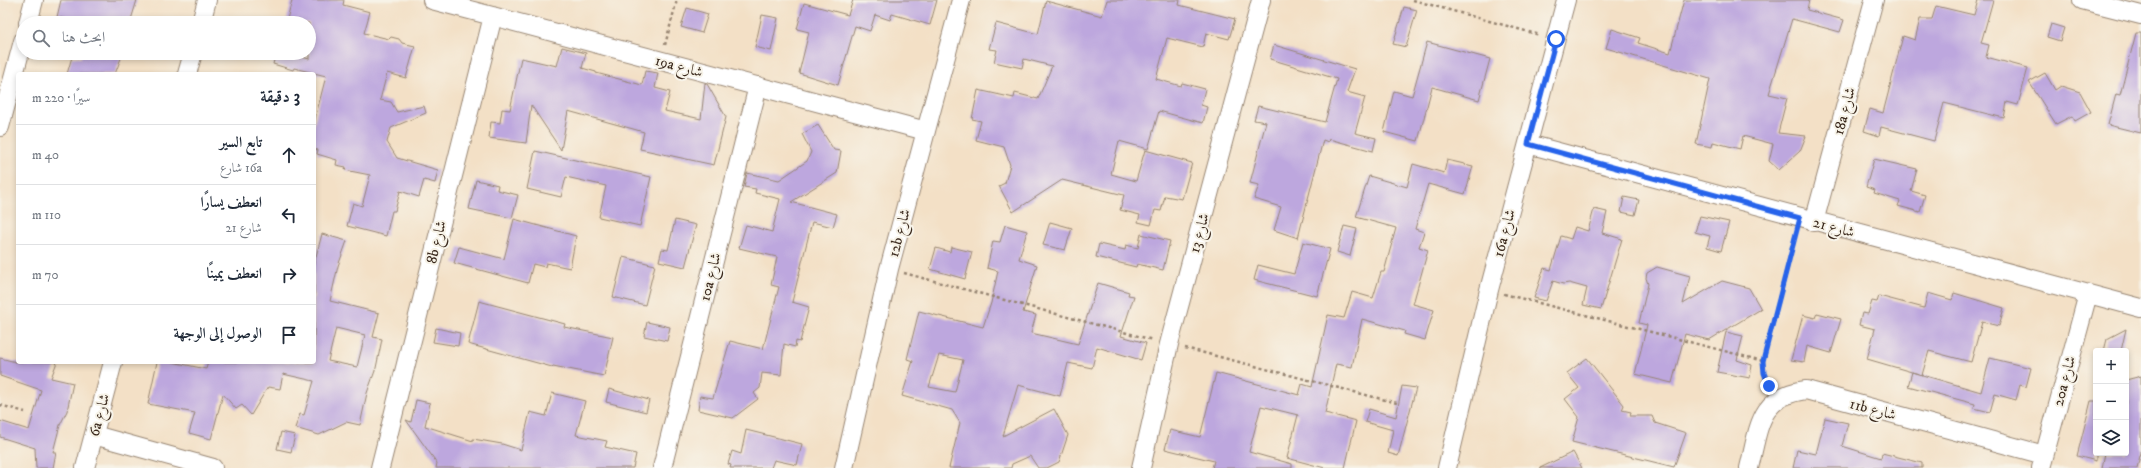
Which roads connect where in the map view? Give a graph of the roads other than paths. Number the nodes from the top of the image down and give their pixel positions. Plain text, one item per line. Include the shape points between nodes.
1 (34, 0) edge
2 (207, 0) edge
3 (432, 0) edge
4 (961, 0) edge
5 (1261, 0) edge
6 (1566, 0) edge
7 (1874, 0) edge
8 (2082, 0) edge
9 (2141, 15) edge
10 (30, 16) edge
11 (203, 16) edge
12 (493, 16) junction
13 (18, 60) edge
14 (191, 60) edge
15 (188, 72) edge
16 (758, 86) junction
17 (0, 127) edge
18 (926, 132) junction
19 (1528, 144) junction
20 (1807, 220) junction
21 (2088, 294) junction
22 (2141, 308) edge
23 (112, 364) edge
24 (94, 435) junction
25 (2042, 462) edge
26 (85, 468) edge
27 (214, 468) edge
28 (380, 468) edge
29 (662, 468) edge
30 (844, 468) edge
31 (1141, 468) edge
32 (1447, 468) edge
33 (1749, 468) edge

1 - 10 street
2 - 11 street
3 - 12 street, 19a شارع
4 - 18 street, 12b شارع
5 - 31 street, شارع 13 via 1169,344
6 - 19 street, 16a شارع
7 - 20 street, 18a شارع
8 - 9 street
12 - 16 street, 19a شارع
12 - 28 street, 8b شارع
13 - 17 street
14 - 15 street
16 - 18 street, 19a شارع
16 - 29 street, 10a شارع
18 - 30 street, 12b شارع via 889,269
19 - 20 street, شارع 21
19 - 32 street, 16a شارع via 1489,290
20 - 21 street, شارع 21
21 - 22 street, شارع 21
21 - 25 street, 20a شارع
23 - 24 street, 6a شارع
24 - 26 street, 6a شارع
24 - 27 street
25 - 33 street, 11b شارع via 1806,390 1790,392 1775,400 1765,412

